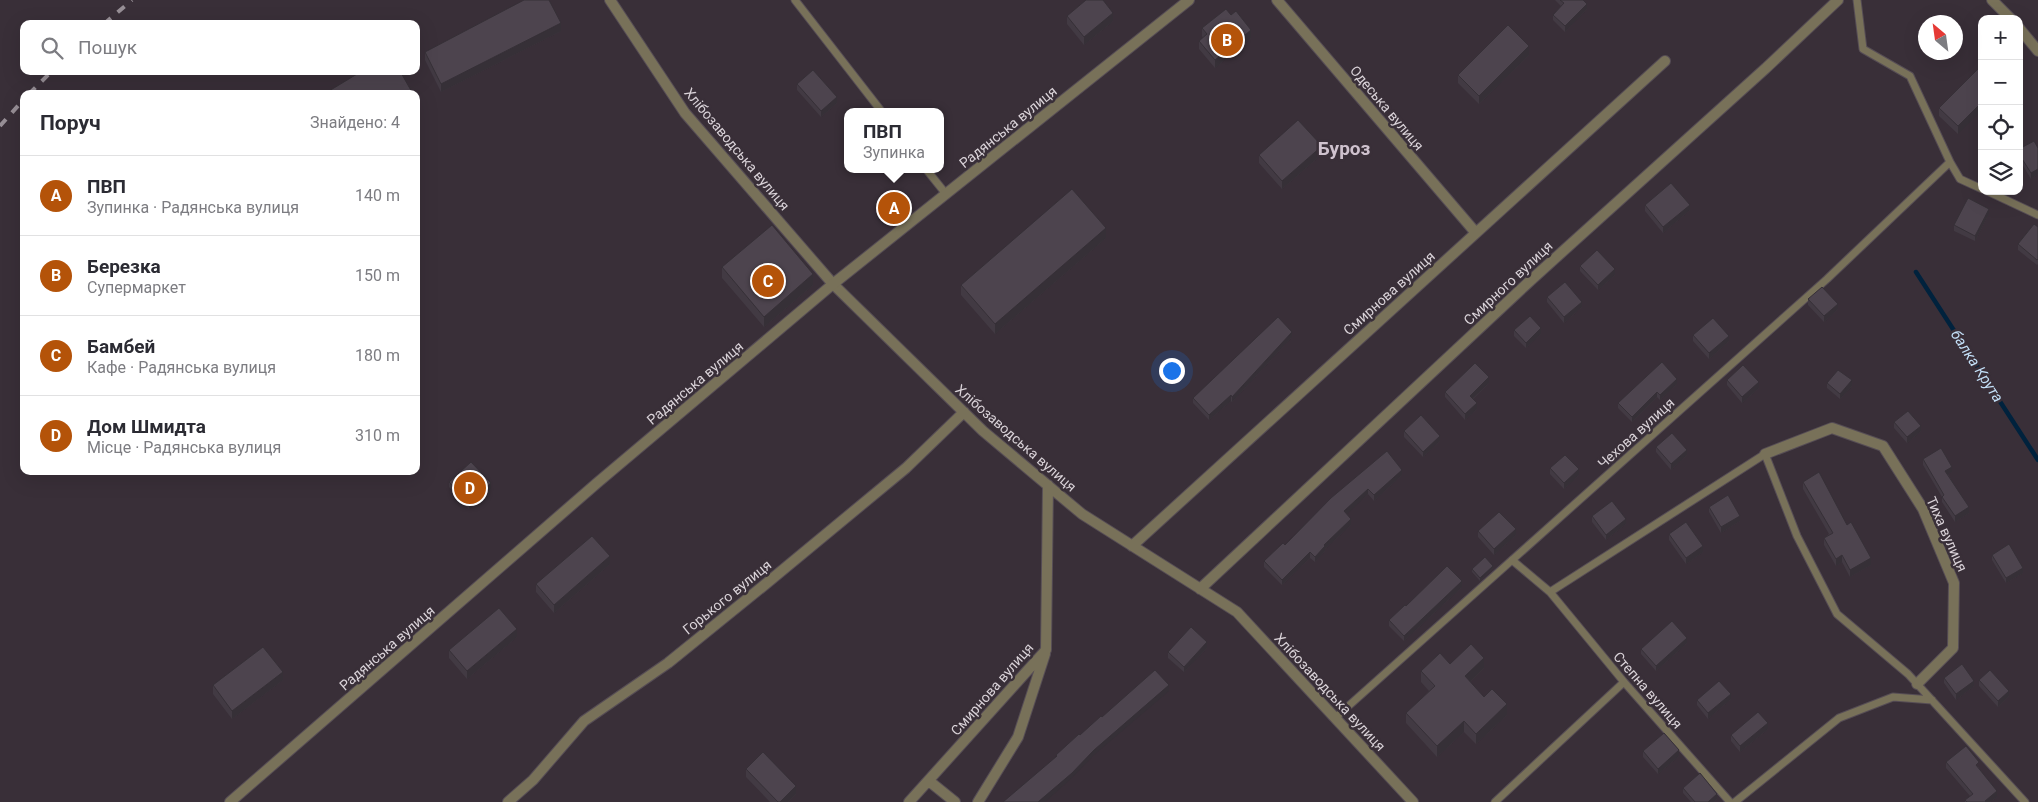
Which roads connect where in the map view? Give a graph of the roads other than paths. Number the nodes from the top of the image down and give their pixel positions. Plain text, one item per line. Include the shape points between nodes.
1 (610, 0) edge
2 (795, 0) edge
3 (1189, 0) edge
4 (1277, 0) edge
5 (1838, 0) edge
6 (1857, 0) edge
7 (1992, 0) edge
8 (2006, 15) edge
9 (2023, 33) edge
10 (2038, 51) edge
11 (1665, 61) dead end
12 (879, 108) edge
13 (1950, 162) junction
14 (929, 173) edge
15 (1978, 187) edge
16 (946, 194) junction
17 (1996, 195) edge
18 (2038, 215) edge
19 (1476, 233) junction
20 (834, 284) junction
21 (964, 412) junction
22 (1765, 454) junction
23 (1048, 485) junction
24 (1132, 546) junction
25 (1512, 560) junction
26 (1200, 589) junction
27 (1550, 592) junction
28 (1046, 650) junction
29 (1624, 682) junction
30 (1917, 684) junction
31 (1932, 700) junction
32 (1335, 718) junction
33 (929, 781) junction
34 (230, 802) edge
35 (508, 802) edge
36 (909, 802) edge
37 (955, 802) edge
38 (978, 802) edge
39 (1413, 802) edge
40 (1495, 802) edge
41 (1730, 802) edge
42 (1735, 802) edge
43 (2025, 802) edge

1 - 20 street, Хлібозаводська вулиця via 685,114
2 - 12 lane
3 - 16 street, Радянська вулиця
4 - 19 street, Одеська вулиця
5 - 26 street, Смирного вулиця via 1531,280
6 - 13 lane via 1863,49 1910,76
7 - 8 street
9 - 10 street
11 - 19 street, Смирнова вулиця
13 - 15 lane via 1960,179
13 - 25 lane, Чехова вулиця via 1828,279
14 - 16 lane
16 - 20 street, Радянська вулиця
17 - 18 lane
19 - 24 street, Смирнова вулиця
20 - 21 street, Хлібозаводська вулиця
20 - 34 street, Радянська вулиця
21 - 23 street, Хлібозаводська вулиця
21 - 35 street, Горького вулиця via 906,468 762,587 668,662 584,721 533,780
22 - 27 lane
22 - 30 lane via 1797,536 1837,614
22 - 30 street, Тиха вулиця via 1832,428 1883,446 1922,508 1954,583 1953,648
23 - 24 street, Хлібозаводська вулиця via 1082,514
23 - 28 street, Смирнова вулиця
24 - 26 street, Хлібозаводська вулиця
25 - 27 lane, Степна вулиця
25 - 32 lane, Чехова вулиця
26 - 32 street, Хлібозаводська вулиця via 1237,612
27 - 29 lane, Степна вулиця
28 - 33 street, Смирнова вулиця
28 - 38 street via 1018,737
29 - 40 lane
29 - 41 lane, Степна вулиця
30 - 31 lane
31 - 42 lane via 1893,697 1840,718
31 - 43 lane
32 - 39 street, Хлібозаводська вулиця
33 - 36 street, Смирнова вулиця
33 - 37 street

